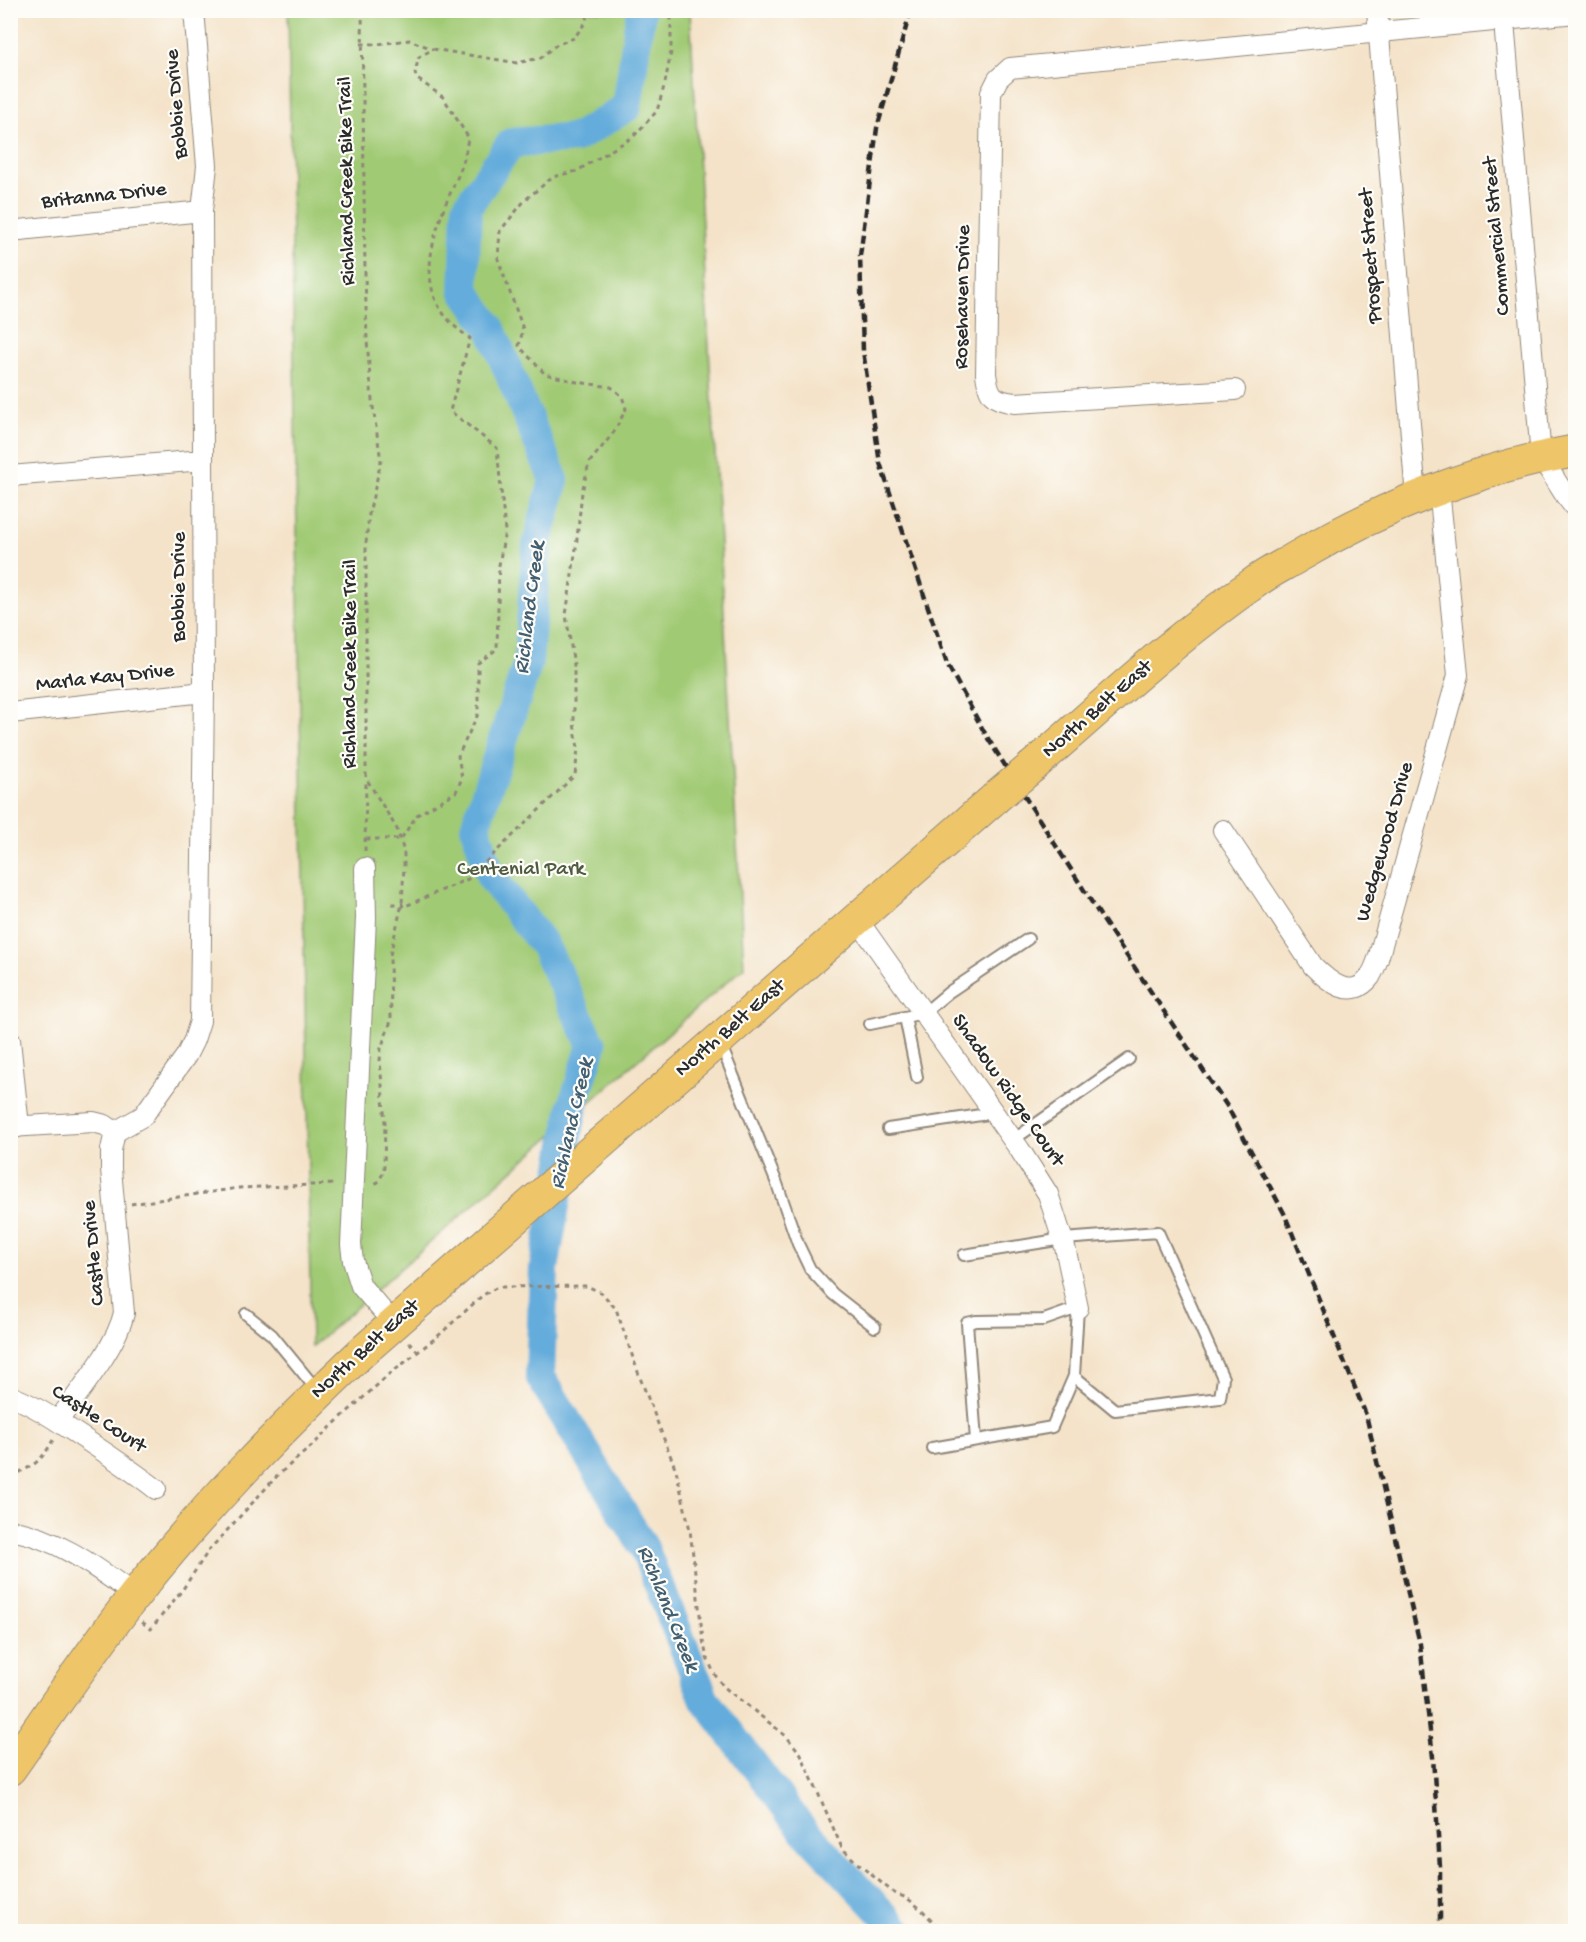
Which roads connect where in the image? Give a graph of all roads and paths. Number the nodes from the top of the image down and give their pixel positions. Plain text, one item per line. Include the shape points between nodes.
1 (194, 10) edge
2 (362, 10) edge
3 (589, 10) edge
4 (671, 10) edge
5 (1377, 10) edge
6 (1575, 13) edge
7 (1504, 15) edge
8 (1379, 32) junction
9 (361, 44) junction
10 (432, 49) junction
11 (202, 211) junction
12 (10, 231) edge
13 (1235, 390) dead end
14 (1575, 451) edge
15 (1541, 457) junction
16 (204, 460) junction
17 (10, 476) edge
18 (1427, 494) junction
19 (1575, 509) edge
20 (204, 692) junction
21 (10, 713) edge
22 (366, 778) junction
23 (1223, 830) dead end
24 (366, 839) junction
25 (401, 839) junction
26 (365, 868) joint
27 (392, 904) dead end
28 (402, 904) junction
29 (857, 919) junction
30 (1028, 939) dead end
31 (914, 1015) junction
32 (870, 1024) dead end
33 (10, 1040) edge
34 (719, 1040) junction
35 (1129, 1059) dead end
36 (917, 1077) dead end
37 (994, 1113) junction
38 (15, 1127) edge
39 (888, 1129) dead end
40 (115, 1132) junction
41 (1013, 1140) junction
42 (353, 1185) junction
43 (114, 1206) junction
44 (1063, 1239) junction
45 (964, 1255) dead end
46 (1078, 1308) junction
47 (246, 1314) dead end
48 (394, 1324) junction
49 (875, 1327) dead end
50 (1074, 1376) junction
51 (319, 1393) junction
52 (10, 1395) edge
53 (58, 1421) junction
54 (976, 1440) junction
55 (932, 1448) dead end
56 (10, 1476) edge
57 (156, 1489) dead end
58 (10, 1530) edge
59 (130, 1602) junction
60 (10, 1769) edge
61 (943, 1932) edge

1 - 11 street, Bobbie Drive via 207,166
2 - 9 path, Richland Creek Bike Trail
3 - 10 path via 574,38 556,45 540,58 517,63
4 - 28 path via 670,52 657,111 633,137 577,171 553,177 525,200 500,231 498,259 523,329 519,346 545,374 610,387 622,396 626,409 614,432 589,463 582,492 566,615 574,665 578,748 574,775 468,879 419,901 403,907
5 - 8 street, Prospect Street
6 - 7 street
7 - 8 street
7 - 15 street, Commercial Street
8 - 13 street, Rosehaven Drive via 1010,68 991,93 986,374 989,391 1002,401 1015,403
8 - 18 street, Prospect Street via 1397,278
9 - 10 path via 409,40
9 - 22 path, Richland Creek Bike Trail via 367,341 381,461 366,543
10 - 25 path via 419,57 416,78 443,97 468,137 464,160 432,243 429,277 441,312 454,328 470,338 450,411 497,448 505,531 499,565 497,649 478,663 478,714 458,756 462,778 456,792 417,815
11 - 12 street, Britanna Drive
11 - 16 street, Bobbie Drive
14 - 15 main road, North Belt East
15 - 18 main road, North Belt East
15 - 19 street
16 - 17 street
16 - 20 street, Bobbie Drive
18 - 23 street, Wedgewood Drive via 1458,675 1370,977 1360,986 1345,988 1330,983 1313,966
18 - 29 main road, North Belt East, bridge via 1331,537 1254,582 1184,637
20 - 21 street, Marla Kay Drive
20 - 40 street, Bobbie Drive via 200,1021 186,1056 143,1116
22 - 24 path
22 - 25 path, Richland Creek Bike Trail
24 - 25 path
24 - 26 path
25 - 28 path, Richland Creek Bike Trail
26 - 42 street
27 - 28 path
28 - 42 path, Richland Creek Bike Trail via 390,955 391,1021 380,1061 384,1168 380,1181 373,1185
29 - 31 street, Shadow Ridge Court
29 - 34 main road, North Belt East
30 - 31 lane
31 - 32 lane
31 - 36 lane
31 - 37 street, Shadow Ridge Court
33 - 38 street
34 - 48 main road, North Belt East
34 - 49 lane via 810,1269 833,1294
35 - 41 lane
37 - 39 lane
37 - 41 street, Shadow Ridge Court
38 - 40 street via 93,1122
40 - 43 street, Castle Drive via 111,1150
41 - 44 street, Shadow Ridge Court via 1048,1194
42 - 43 path, Richland Creek Bike Trail via 239,1188
42 - 48 street via 353,1261 361,1286
43 - 53 street, Castle Drive via 123,1288 121,1328
44 - 45 lane
44 - 46 street, Shadow Ridge Court
44 - 50 lane via 1158,1232 1223,1378 1220,1398 1115,1410
46 - 50 lane
46 - 54 lane via 1044,1320 967,1323
47 - 51 lane via 272,1335
48 - 51 main road, North Belt East
50 - 54 lane via 1052,1427
51 - 59 main road, North Belt East via 184,1535
52 - 53 street, Castle Court
53 - 56 path via 56,1435 41,1460
53 - 57 street, Castle Court
54 - 55 lane
58 - 59 street via 65,1549 91,1563
59 - 60 main road, North Belt East
59 - 61 path via 151,1629 209,1550 278,1475 483,1294 501,1287 587,1286 602,1293 616,1309 676,1470 690,1530 703,1640 715,1675 724,1687 786,1736 801,1754 842,1848 894,1893 922,1910

